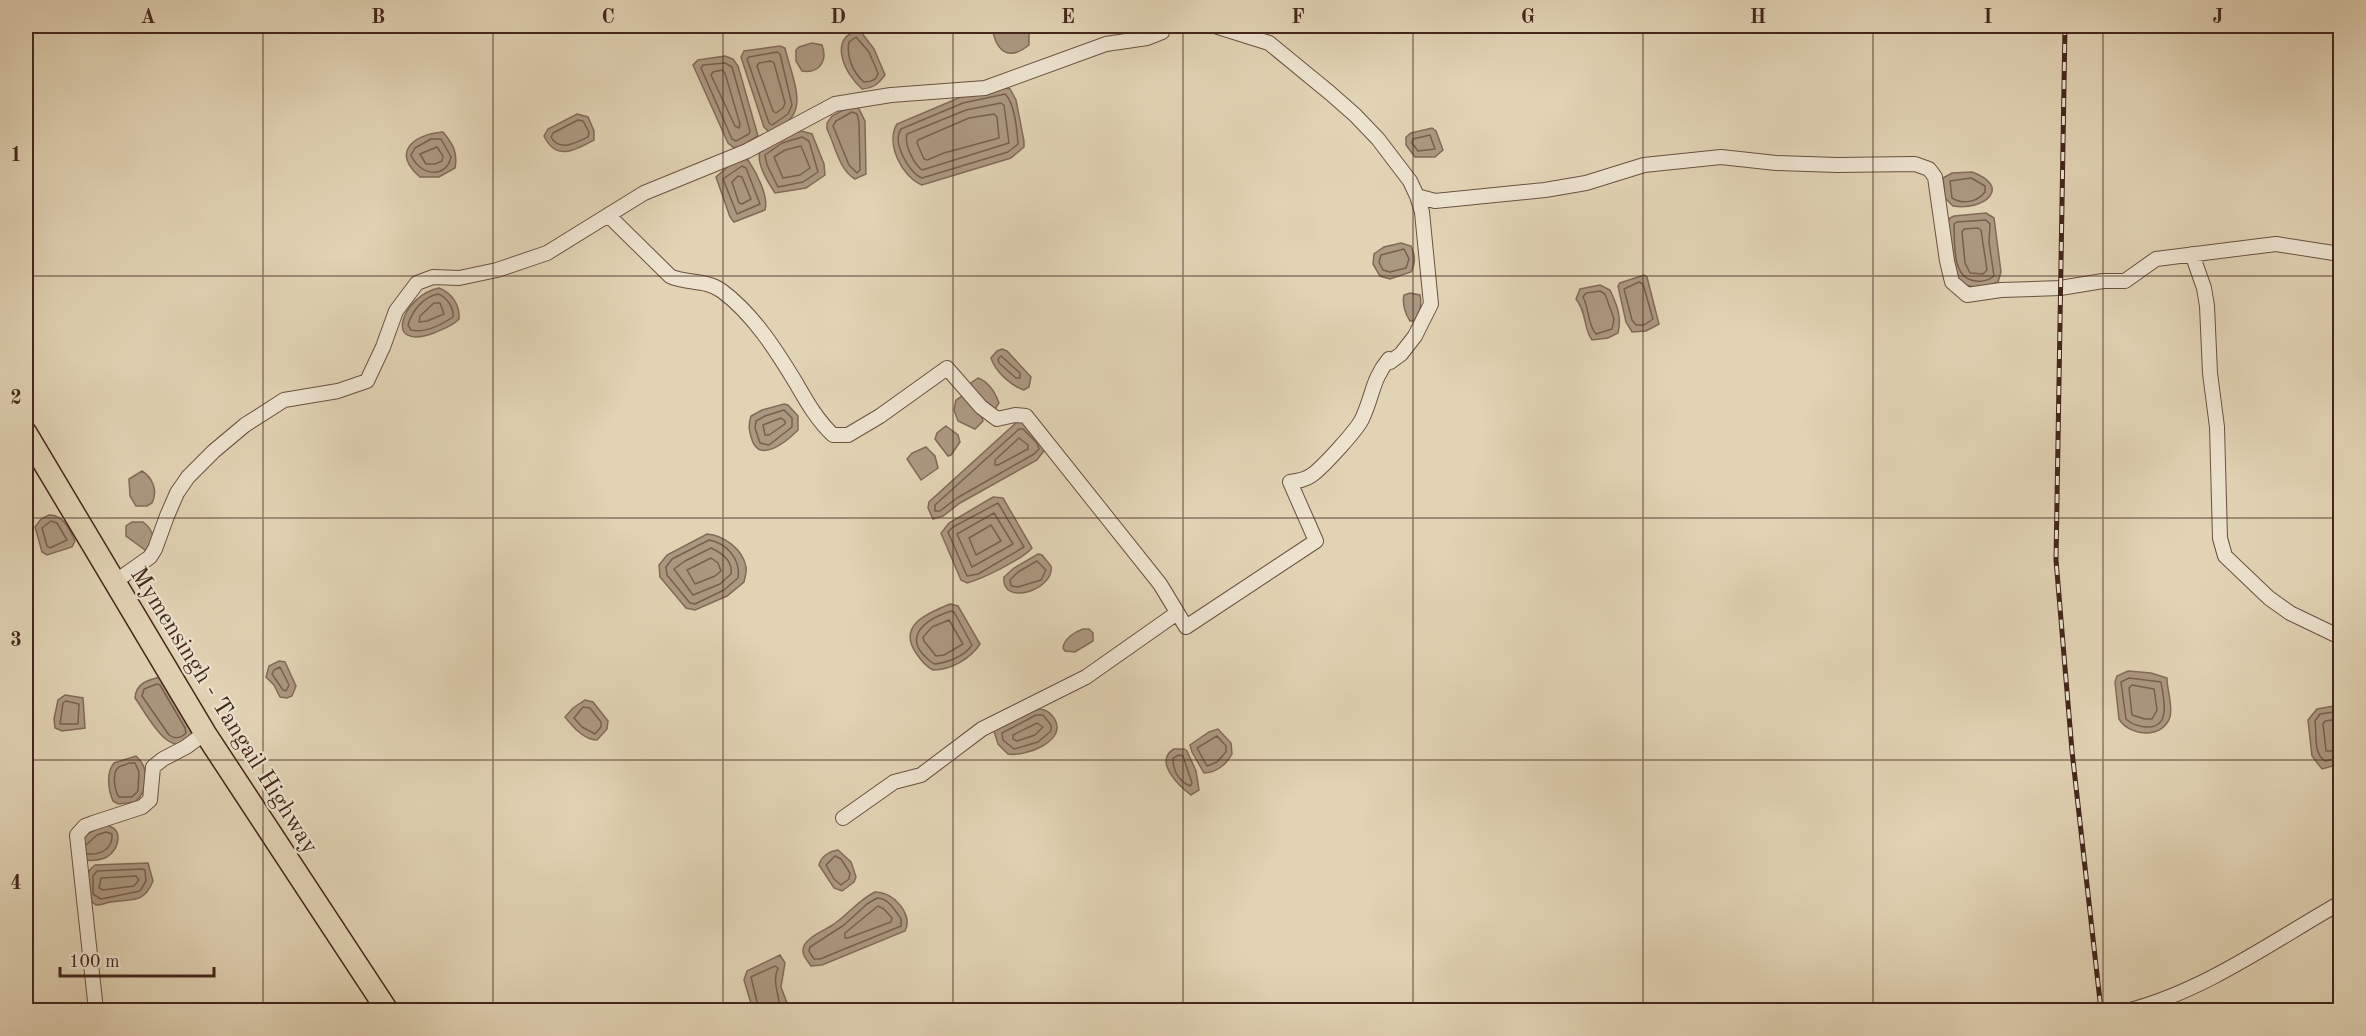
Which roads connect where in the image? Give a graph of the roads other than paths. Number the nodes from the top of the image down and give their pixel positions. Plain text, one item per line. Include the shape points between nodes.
1 (1162, 26) edge
2 (1215, 26) edge
3 (1417, 196) junction
4 (608, 215) junction
5 (2192, 254) junction
6 (2340, 254) edge
7 (26, 433) edge
8 (116, 581) junction
9 (1177, 613) junction
10 (2340, 637) edge
11 (205, 733) junction
12 (843, 818) dead end
13 (2340, 903) edge
14 (96, 1011) edge
15 (387, 1011) edge
16 (2130, 1011) edge

1 - 4 street via 1162,32 1147,38 1106,44 985,88 891,95 835,105 747,152 644,193
2 - 3 street via 1269,43 1330,93 1378,139
3 - 5 street via 1435,201 1545,190 1586,183 1644,165 1721,157 1776,163 1915,164 1929,169 1935,177 1952,282 1967,295 2125,281 2156,259
3 - 9 street via 1431,304 1415,336 1401,354 1390,362 1389,359 1379,371 1362,421 1355,430 1311,476 1290,482 1316,541 1186,627
4 - 8 street via 547,253 487,272 459,278 433,277 417,283 396,311 367,381 338,391 284,400 245,425 188,477 177,493 150,557
4 - 9 street via 670,276 720,290 742,309 780,358 820,424 833,435 848,435 947,368 981,407 998,419 1026,416 1160,584
5 - 6 street via 2276,244
5 - 10 street via 2207,306 2217,427 2220,538 2225,556 2290,613
7 - 8 highway, Mymensingh - Tangail Highway
8 - 11 highway, Mymensingh - Tangail Highway
9 - 12 street via 1086,677 982,729 921,775 894,782
11 - 14 street via 153,767 150,800 142,807 86,826 77,835
11 - 15 highway, Mymensingh - Tangail Highway
13 - 16 street via 2238,963 2158,1003

